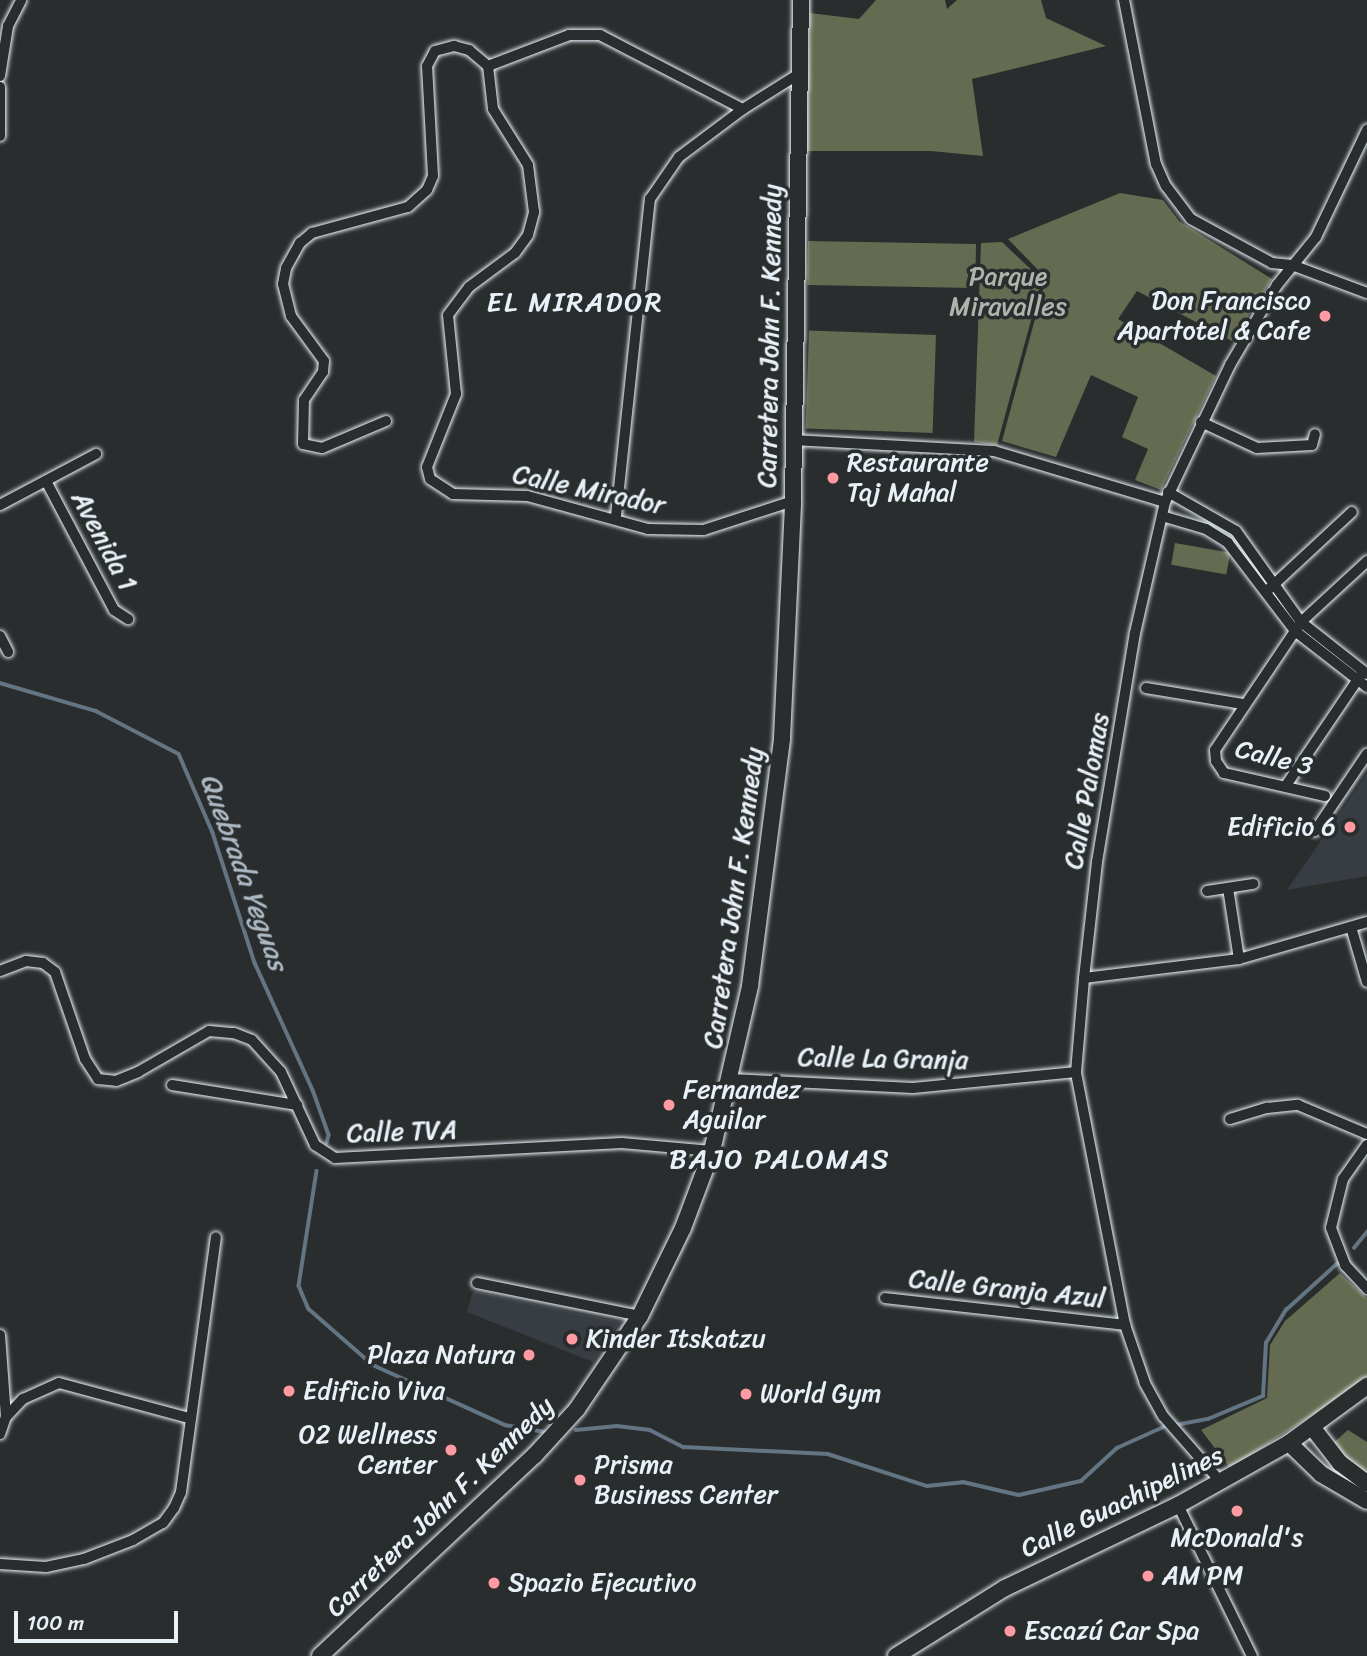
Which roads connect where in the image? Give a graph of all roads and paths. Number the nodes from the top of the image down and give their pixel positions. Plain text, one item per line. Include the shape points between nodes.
1 (22, 0) edge
2 (801, 0) edge
3 (1124, 0) edge
4 (488, 66) junction
5 (797, 75) junction
6 (0, 76) edge
7 (0, 87) edge
8 (743, 109) junction
9 (1367, 130) edge
10 (0, 136) edge
11 (1292, 265) junction
12 (1367, 293) edge
13 (386, 421) dead end
14 (1201, 422) junction
15 (1315, 434) dead end
16 (793, 440) junction
17 (96, 454) dead end
18 (46, 481) junction
19 (1167, 497) junction
20 (793, 501) junction
21 (0, 505) edge
22 (1352, 512) dead end
23 (616, 516) junction
24 (1162, 516) junction
25 (1367, 561) edge
26 (1268, 590) junction
27 (128, 618) dead end
28 (1298, 626) junction
29 (0, 636) edge
30 (8, 652) dead end
31 (1364, 673) edge
32 (1367, 687) edge
33 (1146, 688) dead end
34 (1243, 704) junction
35 (1367, 754) edge
36 (1287, 784) junction
37 (1325, 796) dead end
38 (1315, 831) dead end
39 (1253, 884) dead end
40 (1228, 888) junction
41 (1207, 891) dead end
42 (1367, 922) edge
43 (1351, 927) junction
44 (1239, 959) junction
45 (0, 971) edge
46 (1084, 978) junction
47 (1367, 982) edge
48 (1076, 1072) junction
49 (731, 1079) junction
50 (172, 1085) dead end
51 (297, 1105) junction
52 (1230, 1119) dead end
53 (1367, 1134) edge
54 (1367, 1145) edge
55 (712, 1151) junction
56 (216, 1237) dead end
57 (477, 1283) dead end
58 (1367, 1289) edge
59 (885, 1298) dead end
60 (640, 1316) junction
61 (1125, 1325) junction
62 (0, 1335) edge
63 (1367, 1386) edge
64 (6, 1417) junction
65 (189, 1418) junction
66 (1312, 1427) junction
67 (0, 1434) edge
68 (1289, 1443) junction
69 (1220, 1481) junction
70 (1367, 1483) edge
71 (1367, 1501) edge
72 (1178, 1505) junction
73 (0, 1564) edge
74 (320, 1656) edge
75 (896, 1656) edge
76 (1252, 1656) edge

1 - 6 street via 6,35
2 - 5 main road, Carretera John F. Kennedy
3 - 11 street via 1147,124 1166,186 1191,219 1221,239 1272,263
4 - 8 street via 569,35 600,36
4 - 13 street via 469,50 454,46 435,51 427,66 433,176 427,190 400,210 312,233 292,254 286,268 283,284 291,316 324,360 323,372 304,400 303,444 323,448
4 - 23 street, Calle Mirador via 493,109 528,165 534,212 528,235 515,253 469,287 449,315 456,394 430,452 430,480 453,494 527,496
5 - 8 street
5 - 16 main road, Carretera John F. Kennedy
7 - 10 street
8 - 23 street via 679,157 650,199
9 - 11 street, Calle Palomas via 1316,237
11 - 12 street
11 - 14 street, Calle Palomas
14 - 15 street via 1257,448 1312,445
14 - 19 street, Calle Palomas
16 - 19 street via 994,451
16 - 20 main road, Carretera John F. Kennedy
17 - 18 street
18 - 21 street
18 - 27 street, Avenida 1 via 114,610
19 - 24 street, Calle Palomas
19 - 26 street via 1236,531
20 - 23 street, Calle Mirador via 704,530 648,529
20 - 49 main road, Carretera John F. Kennedy via 782,737 750,986
22 - 26 street
24 - 26 street via 1206,529 1228,543
24 - 46 street, Calle Palomas via 1135,633 1097,862
25 - 28 street
26 - 28 street
28 - 31 street
28 - 34 street
29 - 30 street
31 - 32 street
31 - 36 street
33 - 34 street
34 - 36 street, Calle 3 via 1216,750 1216,761 1224,773
35 - 38 street
36 - 37 street, Calle 3
39 - 40 street
40 - 41 street
40 - 44 street
42 - 43 street
43 - 44 street
43 - 47 street
44 - 46 street
45 - 51 street, Calle TVA via 26,961 43,963 55,972 85,1059 98,1080 116,1081 138,1072 209,1031 234,1033 272,1057
46 - 48 street, Calle Palomas
48 - 49 street, Calle La Granja via 913,1088
48 - 61 street, Calle Palomas
49 - 55 main road, Carretera John F. Kennedy
50 - 51 street
51 - 55 street, Calle TVA via 315,1145 335,1158 622,1143
52 - 53 street via 1298,1105
54 - 58 street via 1343,1178 1331,1228 1345,1265
55 - 60 main road, Carretera John F. Kennedy
56 - 65 street
57 - 60 street
59 - 61 street, Calle Granja Azul
60 - 74 main road, Carretera John F. Kennedy via 577,1409
61 - 69 street, Calle Palomas via 1145,1383 1163,1416
62 - 64 street
63 - 66 main road, Calle Guachipelines
64 - 65 street via 36,1391 59,1383
64 - 67 street
65 - 73 street via 181,1492 163,1523 68,1564
66 - 68 main road, Calle Guachipelines
66 - 70 main road via 1340,1463
68 - 69 main road, Calle Guachipelines
68 - 71 main road via 1321,1474
69 - 72 main road, Calle Guachipelines
72 - 75 main road, Calle Guachipelines via 1005,1588
72 - 76 street

